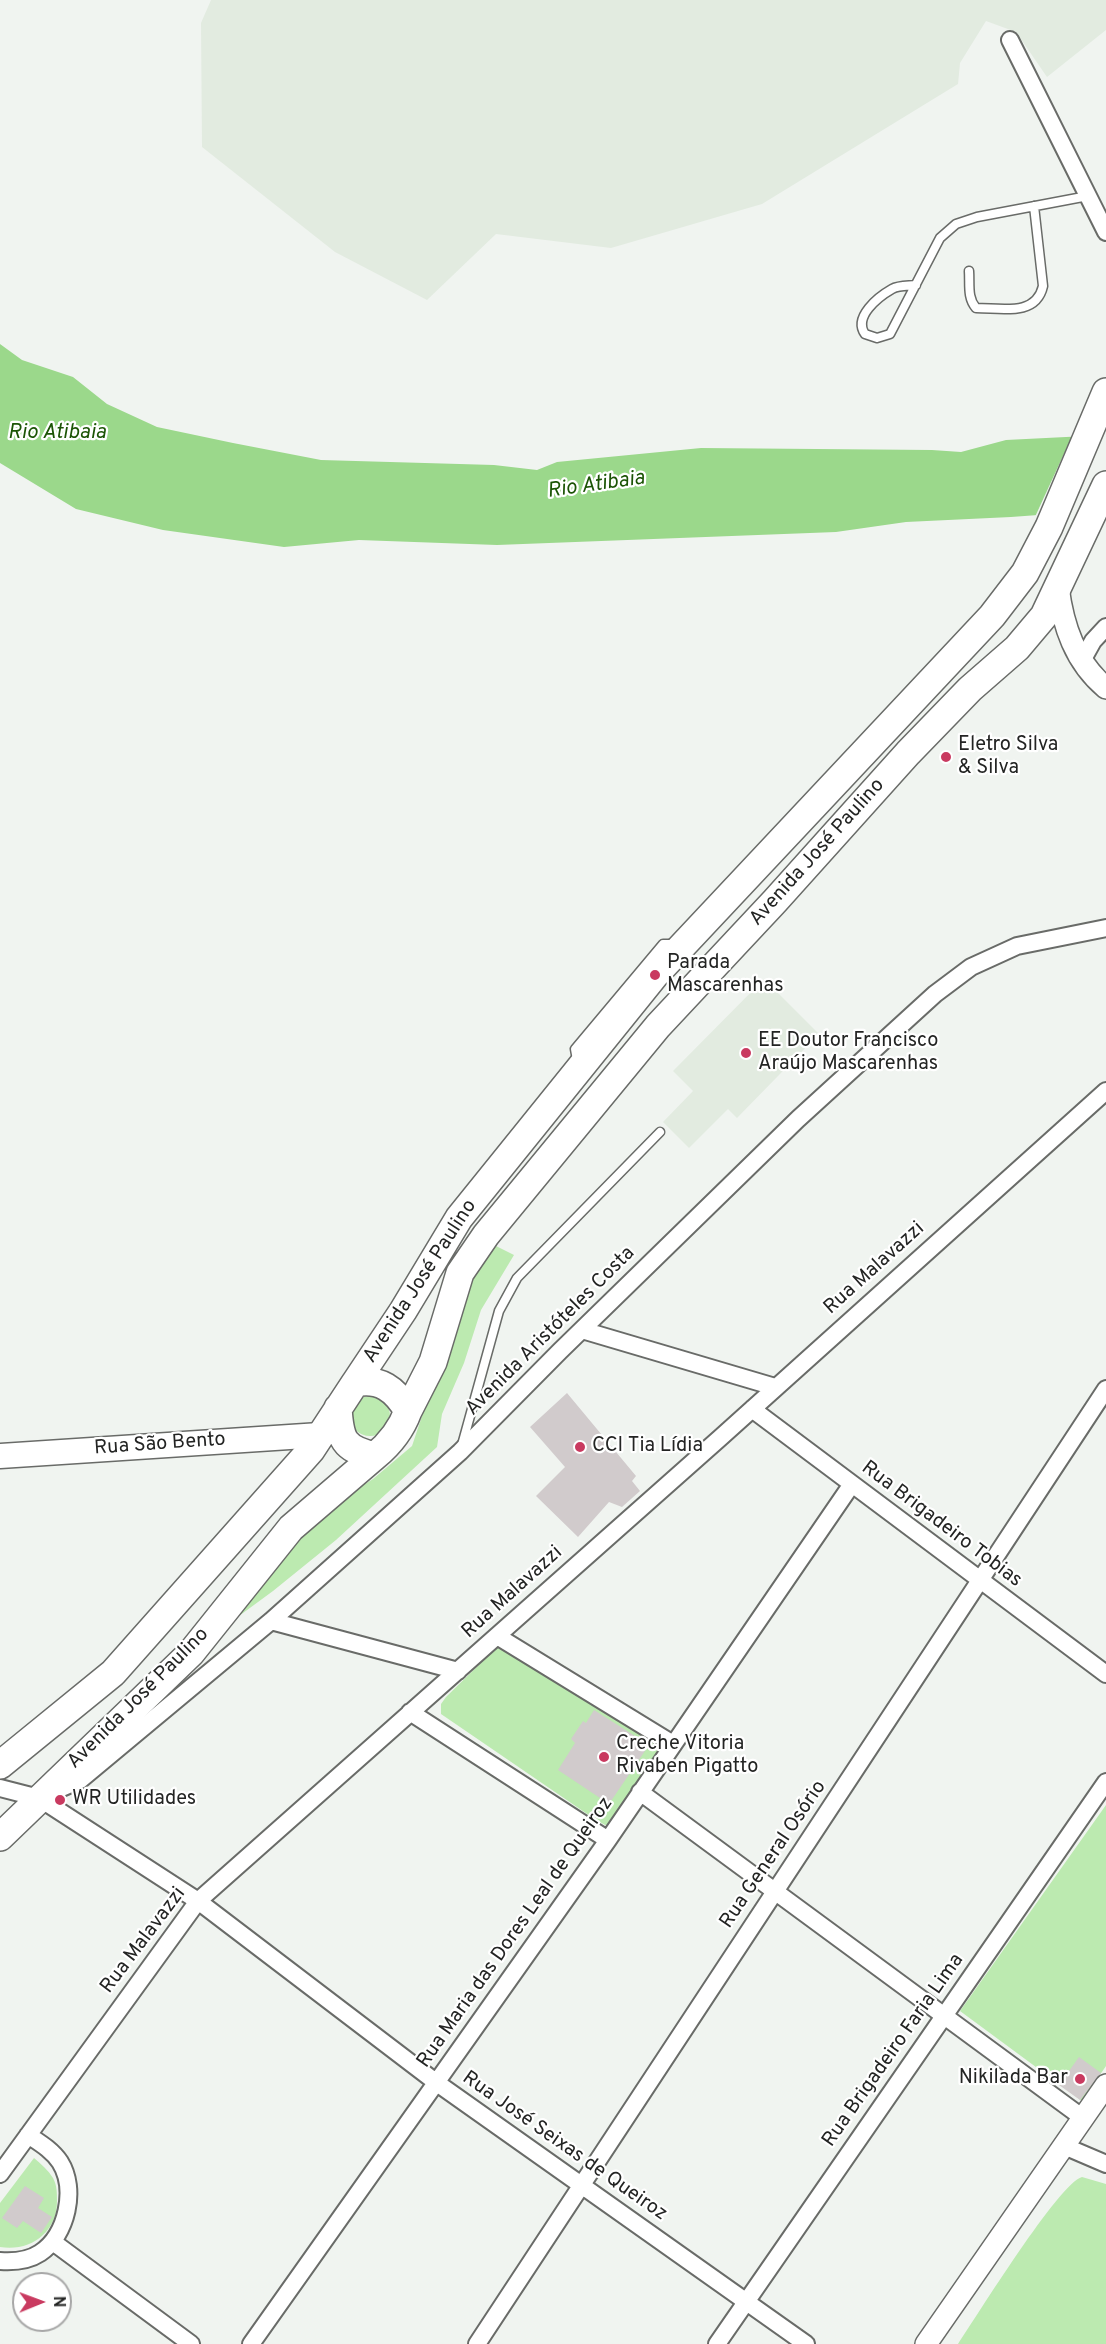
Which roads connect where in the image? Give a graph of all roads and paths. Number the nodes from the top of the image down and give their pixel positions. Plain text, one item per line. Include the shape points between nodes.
1 (1010, 40) dead end
2 (1088, 196) junction
3 (1034, 206) junction
4 (1106, 232) edge
5 (969, 271) dead end
6 (916, 285) junction
7 (1106, 392) edge
8 (1106, 484) edge
9 (1058, 587) junction
10 (1106, 627) edge
11 (1083, 659) junction
12 (1106, 688) edge
13 (1106, 928) edge
14 (1106, 1090) edge
15 (660, 1132) dead end
16 (582, 1330) junction
17 (355, 1383) junction
18 (775, 1387) junction
19 (1106, 1389) edge
20 (338, 1408) junction
21 (752, 1409) junction
22 (408, 1411) junction
23 (320, 1435) junction
24 (346, 1444) junction
25 (460, 1452) junction
26 (0, 1456) edge
27 (375, 1456) junction
28 (852, 1484) junction
29 (981, 1581) junction
30 (270, 1621) junction
31 (497, 1636) junction
32 (458, 1671) junction
33 (1106, 1674) edge
34 (410, 1712) junction
35 (673, 1744) junction
36 (0, 1765) edge
37 (1106, 1782) edge
38 (0, 1788) edge
39 (640, 1792) junction
40 (39, 1798) junction
41 (0, 1837) edge
42 (608, 1840) junction
43 (776, 1891) junction
44 (198, 1901) junction
45 (944, 2015) junction
46 (437, 2084) junction
47 (1106, 2085) edge
48 (1083, 2118) junction
49 (28, 2135) junction
50 (1064, 2146) junction
51 (1106, 2164) edge
52 (0, 2174) edge
53 (581, 2186) junction
54 (53, 2242) junction
55 (0, 2261) edge
56 (746, 2300) junction
57 (191, 2344) edge
58 (251, 2344) edge
59 (477, 2344) edge
60 (717, 2344) edge
61 (806, 2344) edge
62 (926, 2344) edge

1 - 2 street
2 - 3 lane
2 - 4 street
3 - 5 lane via 1043,286 1040,298 1022,308 976,308 971,302
3 - 6 lane via 956,224 940,238
6 - 6 lane via 890,334 877,338 865,334 862,323 870,306 891,289
7 - 17 main road, Avenida José Paulino via 1049,527 1025,573 992,616 655,975 459,1218
8 - 9 main road, Avenida José Paulino
9 - 11 street via 1067,632
9 - 22 main road, Avenida José Paulino via 1044,616 1017,648 908,753 776,902 658,1026 486,1235 460,1273 433,1362
10 - 11 street
11 - 12 street via 1092,676
13 - 16 street, Avenida Aristóteles Costa via 1017,946 971,967 935,994 798,1119
14 - 18 street, Rua Malavazzi
15 - 25 lane via 517,1278 499,1311
16 - 18 street
16 - 25 street, Avenida Aristóteles Costa
17 - 20 main road
17 - 22 main road via 379,1382 399,1397
18 - 21 street, Rua Malavazzi
19 - 29 street, Rua General Osório
20 - 23 main road, Avenida José Paulino
20 - 24 main road via 340,1433
21 - 28 street, Rua Brigadeiro Tobias
21 - 31 street, Rua Malavazzi
22 - 27 main road via 402,1427
23 - 24 main road
23 - 26 main road, Rua São Bento
23 - 36 main road, Avenida José Paulino via 311,1450 113,1673
24 - 27 main road via 359,1453
25 - 30 street, Avenida Aristóteles Costa
27 - 40 main road, Avenida José Paulino via 291,1528 191,1653
28 - 29 street, Rua Brigadeiro Tobias
28 - 35 street, Rua Maria das Dores Leal de Queiroz
29 - 33 street, Rua Brigadeiro Tobias
29 - 43 street, Rua General Osório
30 - 32 street
30 - 40 street, Avenida Aristóteles Costa via 80,1780
31 - 32 street, Rua Malavazzi
31 - 35 street
32 - 34 street, Rua Malavazzi
34 - 42 street
34 - 44 street, Rua Malavazzi
35 - 39 street, Rua Maria das Dores Leal de Queiroz
37 - 45 street, Rua Brigadeiro Faria Lima
38 - 40 street, Rua José Seixas de Queiroz
39 - 42 street, Rua Maria das Dores Leal de Queiroz
39 - 43 street
40 - 41 main road, Avenida José Paulino
40 - 44 street, Rua José Seixas de Queiroz
42 - 46 street, Rua Maria das Dores Leal de Queiroz
43 - 45 street
43 - 53 street, Rua General Osório
44 - 46 street, Rua José Seixas de Queiroz
44 - 49 street, Rua Malavazzi
45 - 48 street
45 - 56 street, Rua Brigadeiro Faria Lima
46 - 53 street, Rua José Seixas de Queiroz
46 - 58 street, Rua Maria das Dores Leal de Queiroz
47 - 48 street
48 - 50 street
49 - 52 street, Rua Malavazzi
49 - 54 street via 52,2152 66,2175 68,2200
50 - 51 street
50 - 62 street
53 - 56 street, Rua José Seixas de Queiroz
53 - 59 street, Rua General Osório
54 - 55 street via 24,2260
54 - 57 street
56 - 60 street, Rua Brigadeiro Faria Lima
56 - 61 street, Rua José Seixas de Queiroz

